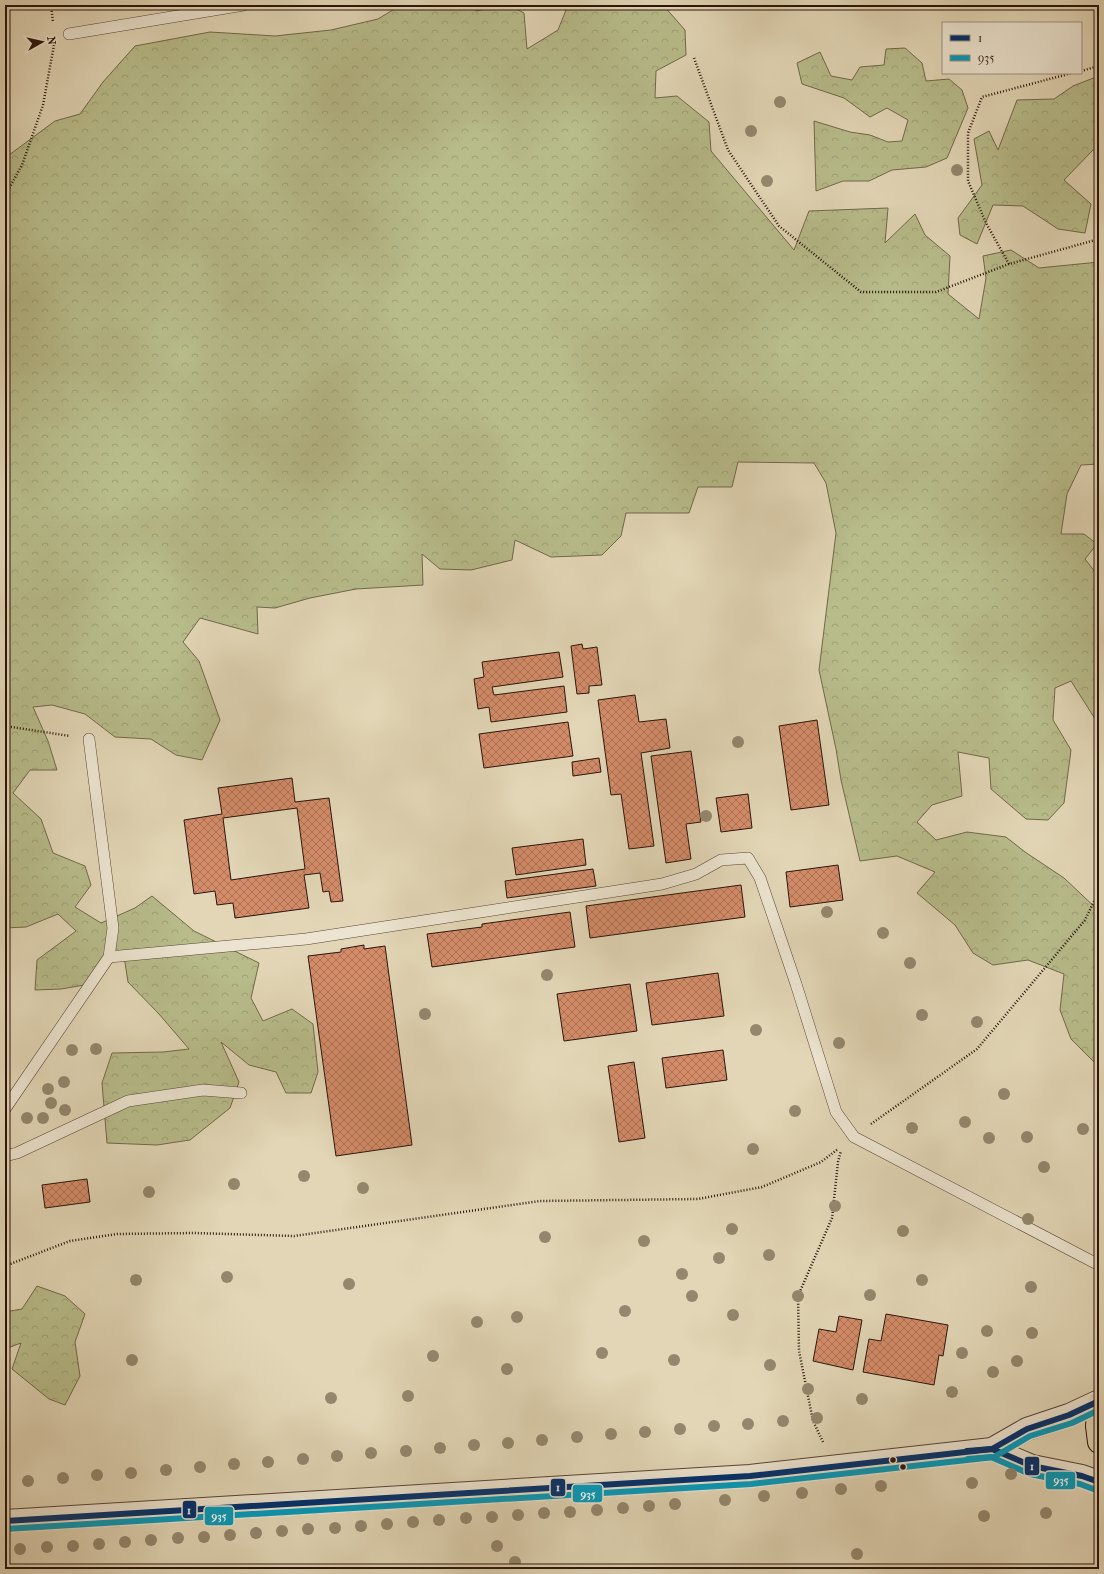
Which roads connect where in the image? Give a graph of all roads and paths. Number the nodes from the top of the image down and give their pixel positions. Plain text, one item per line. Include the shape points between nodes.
1 (244, 5) edge
2 (69, 34) dead end
3 (54, 44) dead end
4 (694, 58) dead end
5 (1099, 66) edge
6 (1082, 71) edge
7 (1068, 74) edge
8 (5, 196) edge
9 (1099, 239) edge
10 (1009, 264) junction
11 (5, 726) edge
12 (89, 739) joint
13 (1099, 891) edge
14 (109, 957) junction
15 (241, 1093) dead end
16 (5, 1110) edge
17 (854, 1137) junction
18 (5, 1156) edge
19 (1099, 1265) edge
20 (5, 1266) edge
21 (1099, 1402) edge
22 (1099, 1442) edge
23 (992, 1449) junction
24 (835, 1466) junction
25 (1099, 1482) edge
26 (5, 1521) edge

1 - 2 lane
3 - 8 path via 43,105 22,165
4 - 10 path via 728,150 779,226 861,292 936,292
5 - 6 path
7 - 10 path via 982,97 968,133 968,181 986,223
9 - 10 path
11 - 12 path
12 - 14 lane via 113,928
13 - 17 path via 1085,920 977,1049
14 - 16 lane
14 - 17 lane via 306,938 662,884 696,874 721,860 748,858 760,878 836,1112
15 - 18 lane via 203,1090 128,1101 17,1153
17 - 19 lane
20 - 24 path via 70,1241 117,1234 294,1236 540,1201 698,1199 762,1186 821,1162 842,1146 832,1218 798,1296 799,1351 813,1421
21 - 22 main road
21 - 23 street via 1027,1429
23 - 24 street
23 - 25 street via 1032,1466
24 - 26 street via 750,1476

